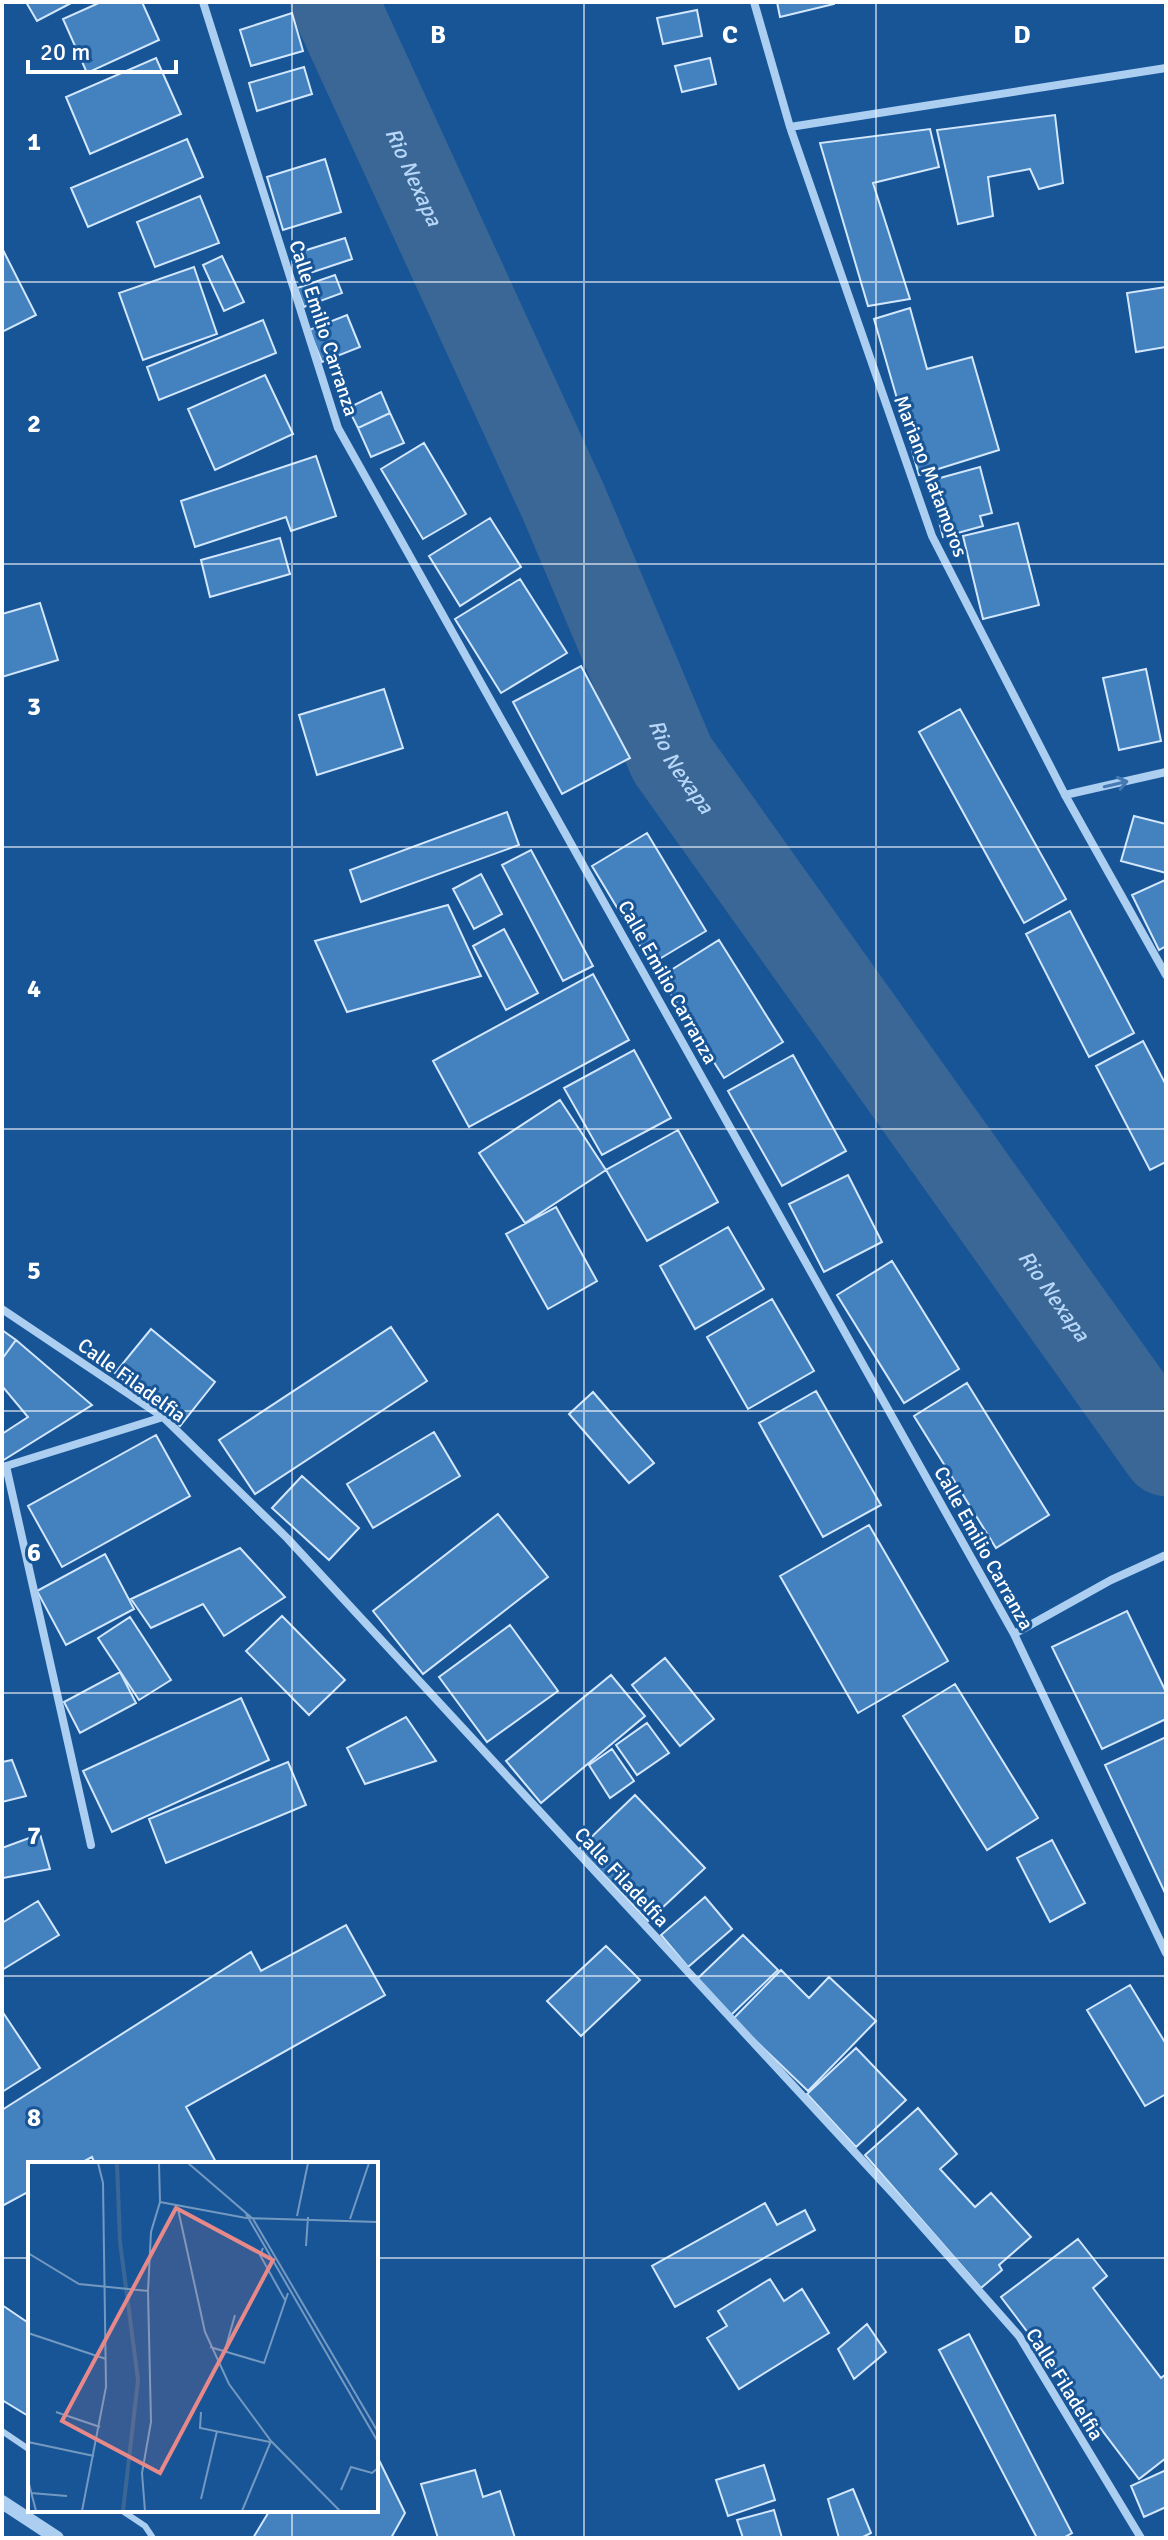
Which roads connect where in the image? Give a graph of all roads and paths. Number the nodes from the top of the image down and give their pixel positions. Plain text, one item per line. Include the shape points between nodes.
1 (203, 2) edge
2 (754, 2) edge
3 (1166, 68) edge
4 (790, 127) junction
5 (1166, 772) edge
6 (1065, 795) junction
7 (1166, 975) edge
8 (2, 1309) edge
9 (163, 1417) junction
10 (4, 1467) edge
11 (1166, 1555) edge
12 (1014, 1634) junction
13 (91, 1845) dead end
14 (1166, 1953) edge
15 (2, 2431) edge
16 (28, 2449) edge
17 (2, 2502) edge
18 (124, 2512) edge
19 (57, 2538) edge
20 (153, 2538) edge
21 (1141, 2538) edge

1 - 12 street, Calle Emilio Carranza via 338,428
2 - 4 street, Mariano Matamoros
3 - 4 street
4 - 6 street, Mariano Matamoros via 932,536
6 -> 5 street
6 - 7 street, Mariano Matamoros
8 - 9 street, Calle Filadelfia
9 - 10 street
9 - 21 street, Calle Filadelfia via 287,1538 1019,2336
10 - 13 street
11 - 12 street
12 - 14 street, Calle Emilio Carranza
15 - 16 lane
17 - 19 street
18 - 20 lane

